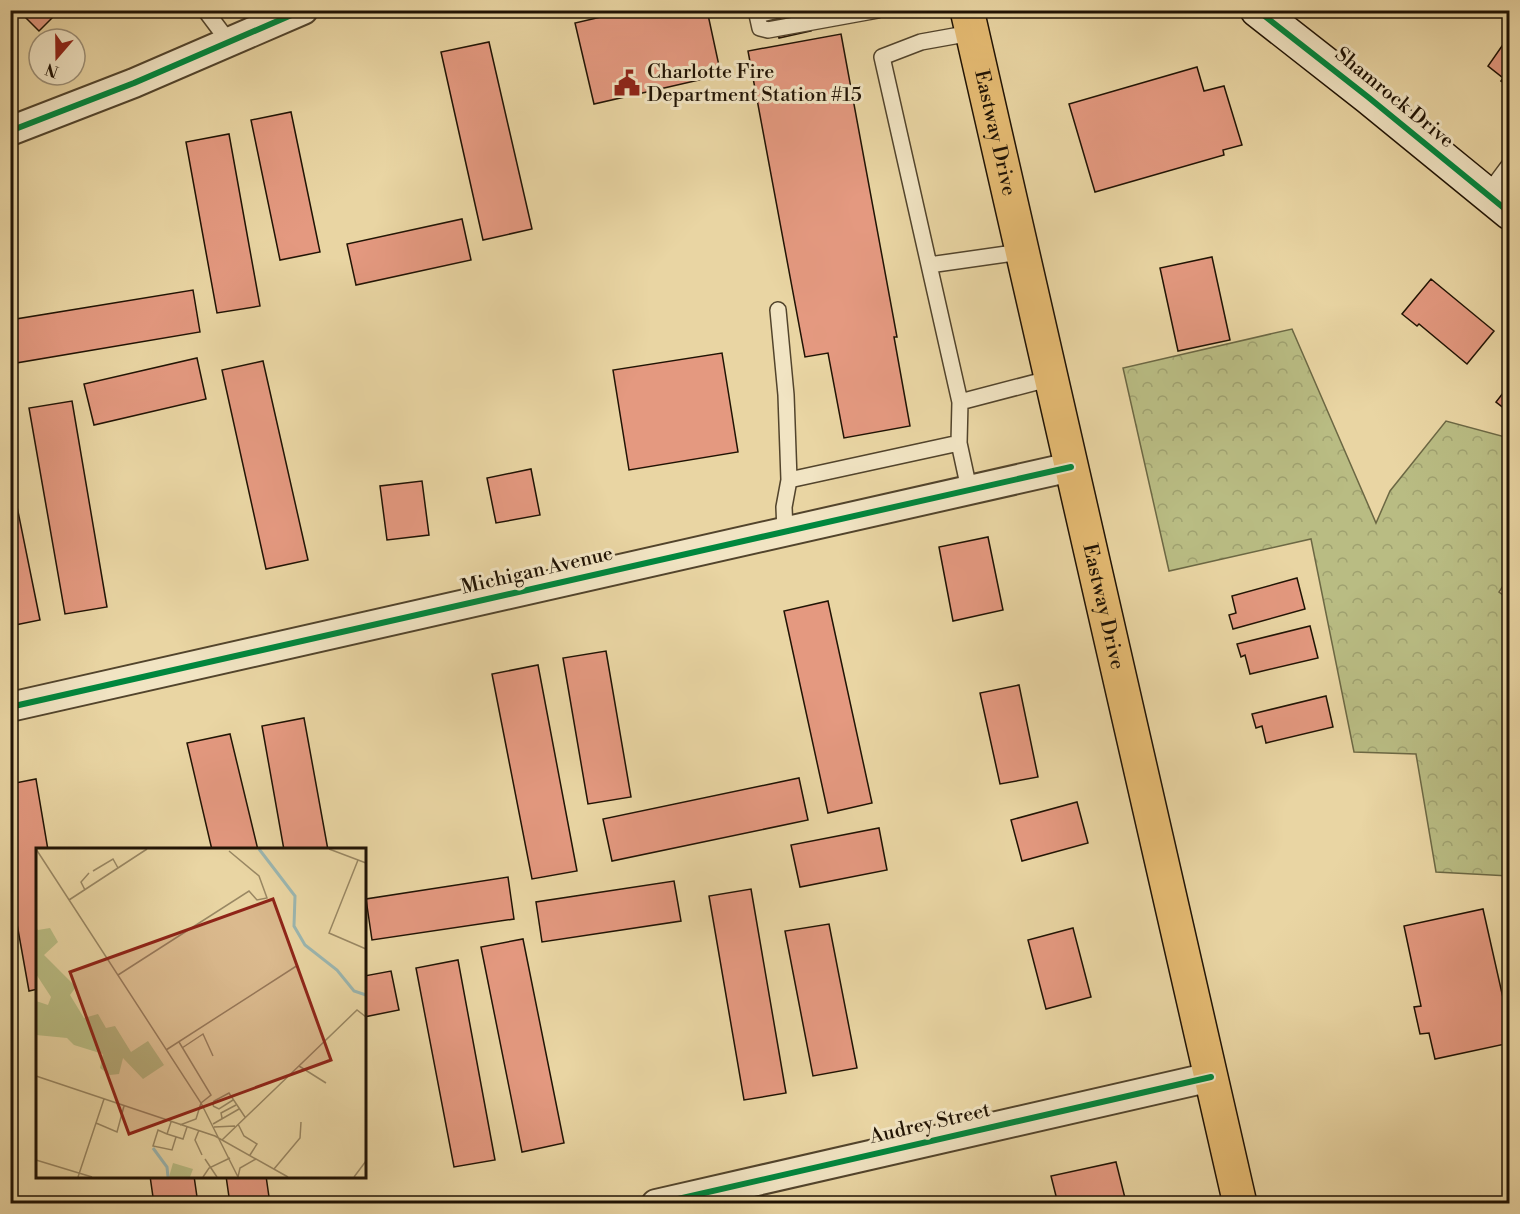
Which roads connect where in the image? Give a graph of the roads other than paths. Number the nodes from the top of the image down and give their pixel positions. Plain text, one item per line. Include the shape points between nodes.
1 (205, 10) edge
2 (303, 10) edge
3 (778, 10) edge
4 (878, 10) edge
5 (1257, 10) edge
6 (758, 18) edge
7 (975, 18) edge
8 (229, 42) junction
9 (10, 131) edge
10 (1509, 164) edge
11 (1498, 204) edge
12 (1021, 252) junction
13 (929, 265) junction
14 (778, 310) dead end
15 (1052, 378) junction
16 (960, 402) junction
17 (959, 443) junction
18 (1071, 467) junction
19 (789, 480) junction
20 (969, 489) junction
21 (785, 532) junction
22 (10, 707) edge
23 (1211, 1077) junction
24 (656, 1203) edge
25 (1240, 1203) edge

1 - 8 lane
2 - 8 street
3 - 6 lane
4 - 6 lane via 768,30
5 - 11 street, Shamrock Drive
7 - 12 main road, Eastway Drive
7 - 13 lane via 882,57
8 - 9 street
10 - 11 lane
12 - 13 lane
12 - 15 main road, Eastway Drive
13 - 16 lane
14 - 19 lane
15 - 16 lane
15 - 18 main road, Eastway Drive
16 - 17 lane
17 - 19 lane
17 - 20 lane
18 - 20 street, Michigan Avenue
18 - 23 main road, Eastway Drive
19 - 21 lane
20 - 21 street, Michigan Avenue
21 - 22 street, Michigan Avenue
23 - 24 street, Audrey Street
23 - 25 main road, Eastway Drive

